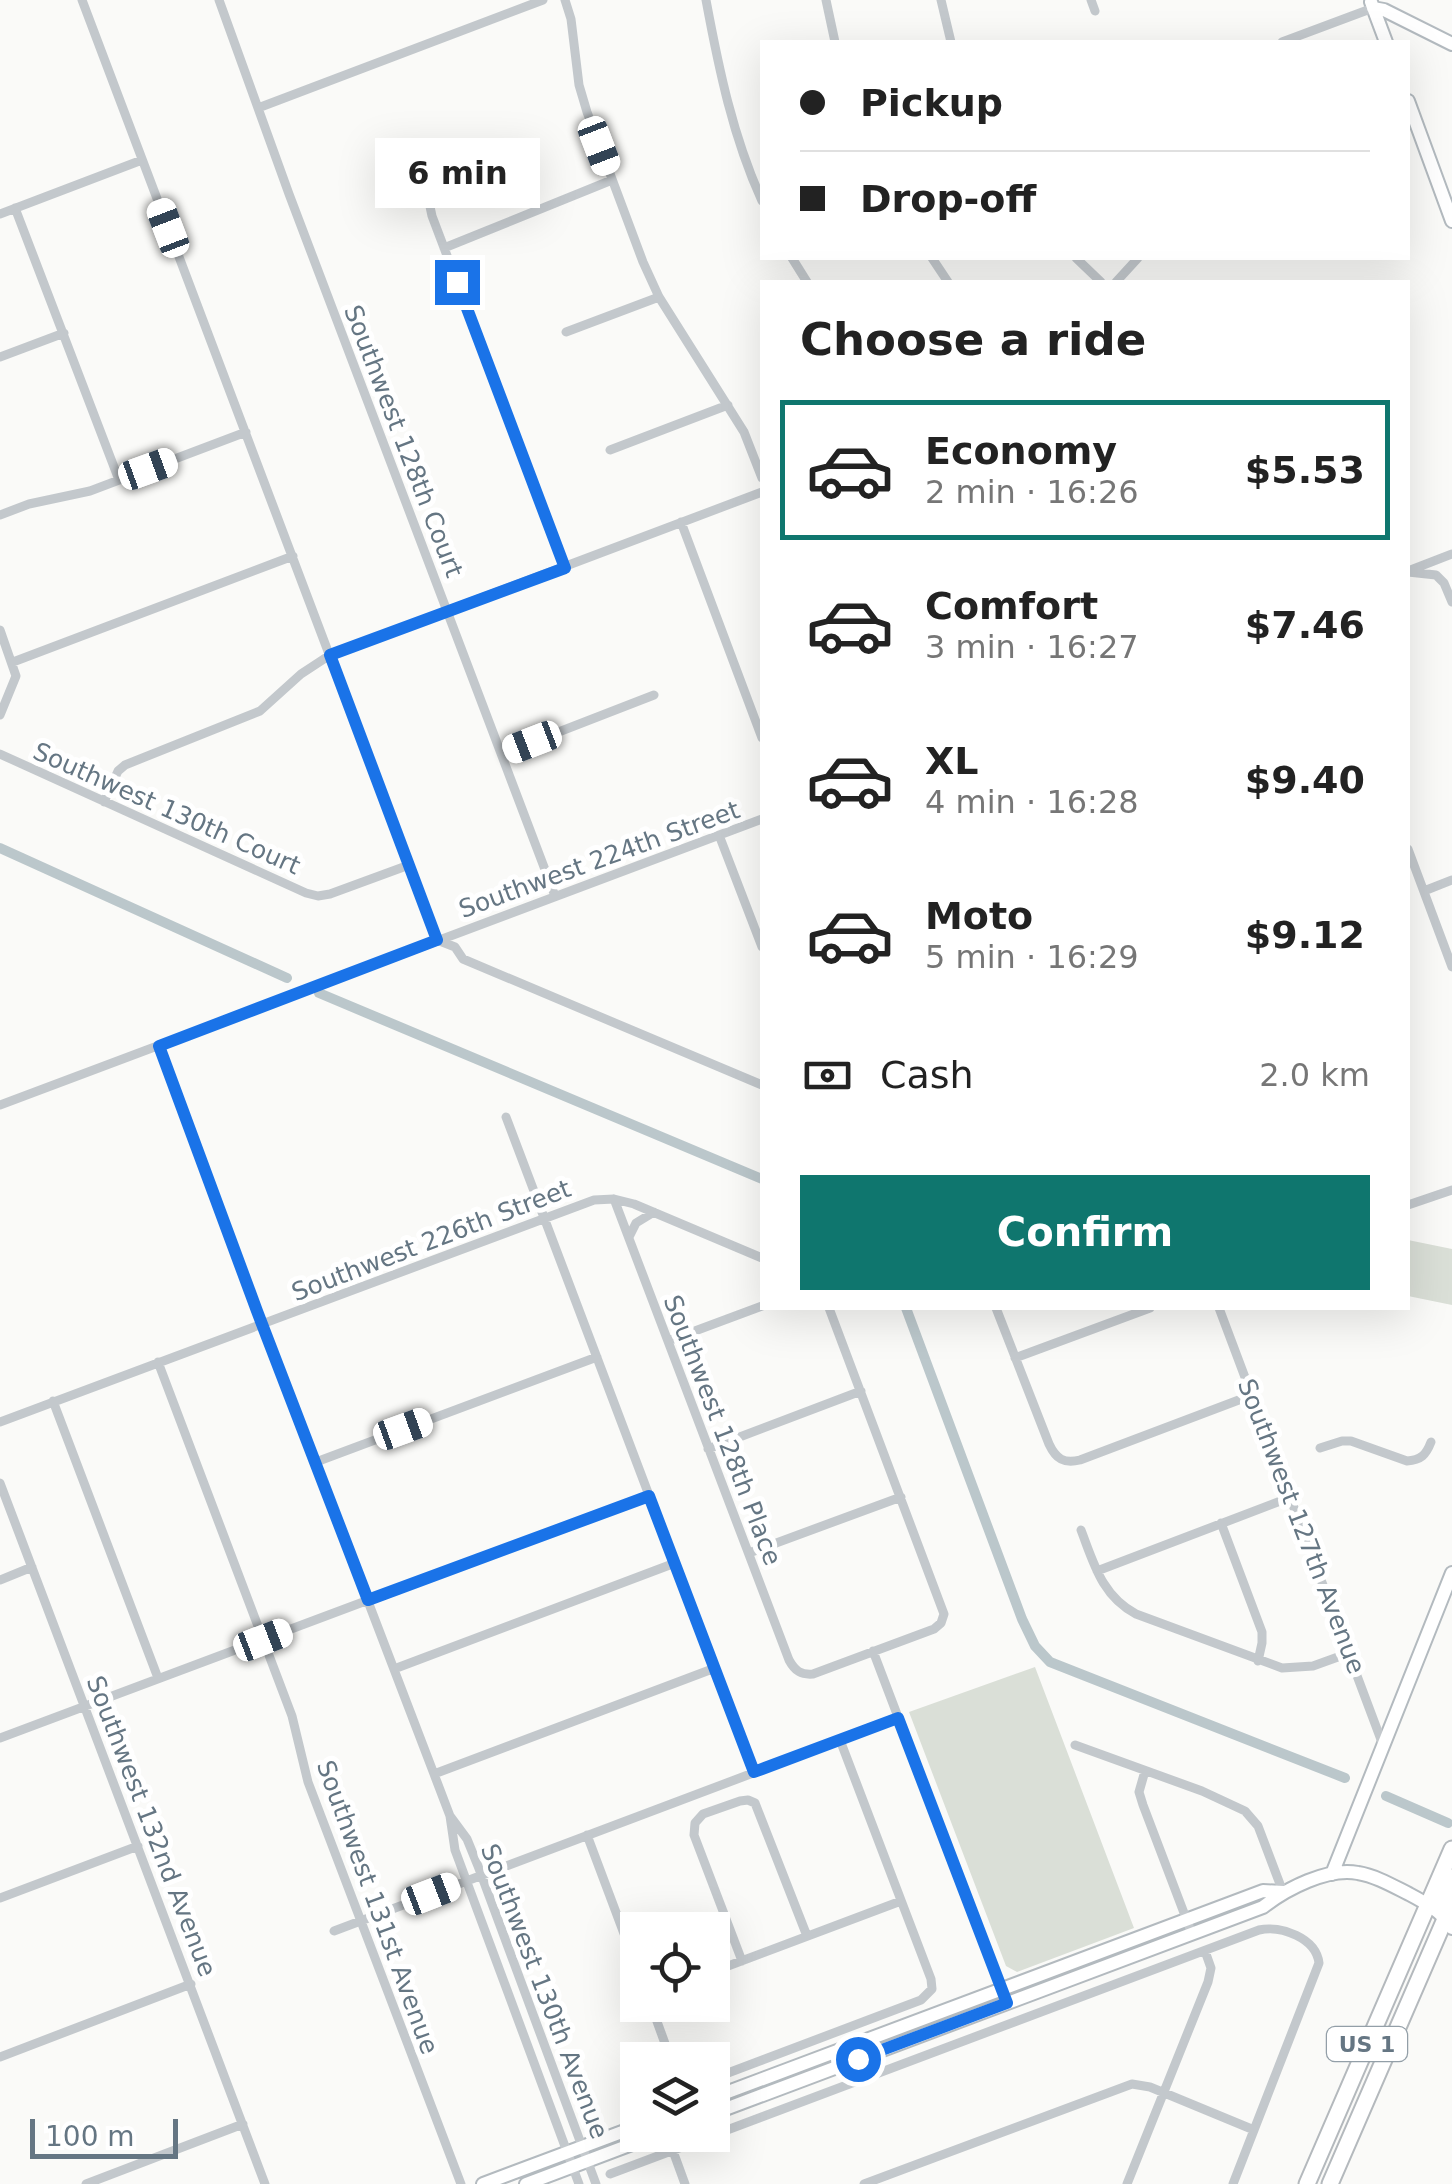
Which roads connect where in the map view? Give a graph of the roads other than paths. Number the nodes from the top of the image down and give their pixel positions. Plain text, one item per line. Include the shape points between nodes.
1 (82, 0) edge
2 (219, 0) edge
3 (543, 0) edge
4 (565, 0) edge
5 (706, 0) edge
6 (826, 0) edge
7 (942, 0) edge
8 (1371, 4) edge
9 (835, 40) edge
10 (951, 40) edge
11 (1287, 40) edge
12 (1385, 40) edge
13 (1452, 44) edge
14 (1410, 106) edge
15 (258, 108) junction
16 (428, 145) dead end
17 (142, 160) junction
18 (612, 180) junction
19 (760, 197) edge
20 (15, 208) junction
21 (0, 214) edge
22 (1452, 220) edge
23 (444, 248) junction
24 (1078, 260) edge
25 (1136, 260) edge
26 (1099, 280) edge
27 (1118, 280) edge
28 (659, 298) junction
29 (566, 332) dead end
30 (64, 333) junction
31 (0, 357) edge
32 (728, 405) junction
33 (246, 432) junction
34 (610, 450) dead end
35 (760, 473) edge
36 (118, 480) junction
37 (760, 493) edge
38 (0, 515) edge
39 (681, 522) junction
40 (1452, 554) edge
41 (292, 556) junction
42 (565, 568) junction
43 (1410, 571) edge
44 (1410, 572) edge
45 (1452, 602) edge
46 (448, 612) junction
47 (0, 630) edge
48 (330, 655) junction
49 (12, 662) junction
50 (654, 695) dead end
51 (0, 715) edge
52 (760, 733) edge
53 (0, 754) edge
54 (502, 754) junction
55 (104, 802) junction
56 (760, 820) edge
57 (719, 836) junction
58 (1410, 854) edge
59 (409, 865) junction
60 (1452, 880) edge
61 (1424, 891) junction
62 (556, 896) junction
63 (437, 940) junction
64 (760, 942) edge
65 (1452, 967) edge
66 (159, 1046) junction
67 (760, 1084) edge
68 (0, 1104) edge
69 (506, 1117) dead end
70 (1452, 1190) edge
71 (614, 1198) junction
72 (1410, 1204) edge
73 (655, 1212) junction
74 (546, 1219) junction
75 (629, 1237) junction
76 (760, 1257) edge
77 (760, 1307) edge
78 (831, 1310) edge
79 (997, 1310) edge
80 (1145, 1310) edge
81 (1220, 1310) edge
82 (262, 1323) junction
83 (668, 1341) junction
84 (597, 1357) junction
85 (1015, 1358) junction
86 (158, 1362) junction
87 (861, 1392) junction
88 (1252, 1395) junction
89 (53, 1402) junction
90 (0, 1422) edge
91 (1432, 1442) dead end
92 (1320, 1448) dead end
93 (708, 1449) junction
94 (316, 1462) junction
95 (0, 1482) edge
96 (649, 1496) junction
97 (901, 1497) junction
98 (1290, 1497) junction
99 (1221, 1523) junction
100 (1081, 1530) dead end
101 (749, 1554) junction
102 (675, 1564) junction
103 (32, 1567) junction
104 (1096, 1571) junction
105 (1452, 1572) edge
106 (0, 1580) edge
107 (368, 1600) junction
108 (263, 1640) junction
109 (873, 1652) junction
110 (1350, 1653) junction
111 (1258, 1660) junction
112 (715, 1668) junction
113 (394, 1669) junction
114 (158, 1678) junction
115 (85, 1706) junction
116 (898, 1718) junction
117 (0, 1738) edge
118 (840, 1740) junction
119 (1075, 1745) dead end
120 (1384, 1745) junction
121 (1145, 1771) junction
122 (754, 1772) junction
123 (434, 1774) junction
124 (450, 1816) junction
125 (587, 1835) junction
126 (138, 1846) junction
127 (1452, 1849) edge
128 (1332, 1874) junction
129 (481, 1875) junction
130 (1452, 1877) edge
131 (466, 1881) junction
132 (1283, 1892) junction
133 (0, 1898) edge
134 (901, 1901) junction
135 (1428, 1904) junction
136 (1450, 1916) edge
137 (1186, 1920) junction
138 (361, 1921) junction
139 (620, 1922) edge
140 (334, 1931) dead end
141 (1192, 1934) junction
142 (808, 1936) junction
143 (1205, 1950) junction
144 (742, 1961) junction
145 (730, 1965) edge
146 (191, 1984) junction
147 (1002, 1989) junction
148 (1007, 2003) junction
149 (0, 2057) edge
150 (730, 2072) edge
151 (730, 2091) edge
152 (1163, 2092) junction
153 (730, 2107) edge
154 (242, 2124) junction
155 (730, 2129) edge
156 (1254, 2130) junction
157 (620, 2133) edge
158 (583, 2146) junction
159 (620, 2149) edge
160 (669, 2152) edge
161 (672, 2152) edge
162 (571, 2159) junction
163 (588, 2161) junction
164 (610, 2174) dead end
165 (1332, 2178) edge
166 (86, 2184) edge
167 (265, 2184) edge
168 (461, 2184) edge
169 (483, 2184) edge
170 (526, 2184) edge
171 (579, 2184) edge
172 (596, 2184) edge
173 (685, 2184) edge
174 (864, 2184) edge
175 (1127, 2184) edge
176 (1233, 2184) edge
177 (1307, 2184) edge

1 - 17 street
2 - 15 street, Southwest 128th Court
3 - 15 street
4 - 18 street via 579,85
5 - 19 street via 725,95
6 - 9 street
7 - 10 street
8 - 11 street
8 - 12 street
8 - 13 street
14 - 22 street
15 - 46 street, Southwest 128th Court
16 - 23 street via 426,193
17 - 20 street
17 - 33 street
18 - 23 street
18 - 28 street
20 - 21 street
20 - 30 street
23 - 42 street
24 - 26 street
25 - 27 street
28 - 29 street
28 - 32 street
30 - 31 street
30 - 36 street
32 - 34 street
32 - 35 street
33 - 36 street
33 - 41 street
36 - 38 street
37 - 39 street
39 - 42 street
39 - 52 street
40 - 43 street
41 - 48 street
41 - 49 street
42 - 46 street
44 - 45 street via 1436,575
46 - 48 street
46 - 54 street, Southwest 128th Court
47 - 49 street
48 - 55 street via 260,711 125,765
48 - 59 street
49 - 51 street via 16,676
50 - 54 street
53 - 55 street, Southwest 130th Court
54 - 62 street, Southwest 128th Court
55 - 59 street, Southwest 130th Court via 318,896
56 - 57 street, Southwest 224th Street
57 - 62 street, Southwest 224th Street
57 - 64 street
58 - 61 street
59 - 63 street
60 - 61 street
61 - 65 street
62 - 63 street, Southwest 224th Street
63 - 66 street, Southwest 224th Street
63 - 67 street via 455,947 463,960
66 - 68 street, Southwest 224th Street
66 - 82 street, Southwest 130th Avenue
69 - 74 street
70 - 72 street
71 - 73 street
71 - 74 street, Southwest 226th Street via 584,1202
71 - 75 street, Southwest 128th Place
73 - 75 street via 636,1222
73 - 76 street
74 - 82 street, Southwest 226th Street
74 - 84 street
75 - 83 street, Southwest 128th Place
77 - 83 street
78 - 87 street
79 - 85 street
80 - 85 street
81 - 88 street, Southwest 127th Avenue
82 - 86 street, Southwest 226th Street
82 - 94 street, Southwest 130th Avenue
83 - 93 street, Southwest 128th Place
84 - 94 street
84 - 96 street
85 - 88 street via 1048,1444 1064,1461
86 - 89 street, Southwest 226th Street
86 - 108 street, Southwest 131st Avenue
87 - 93 street
87 - 97 street
88 - 98 street, Southwest 127th Avenue
89 - 90 street, Southwest 226th Street
89 - 114 street
91 - 92 street via 1415,1461 1359,1442
93 - 101 street, Southwest 128th Place
94 - 107 street, Southwest 130th Avenue
95 - 103 street, Southwest 132nd Avenue
96 - 102 street
96 - 107 street
97 - 101 street
97 - 109 street via 943,1619
98 - 99 street
98 - 110 street, Southwest 127th Avenue
99 - 104 street
99 - 111 street via 1262,1632
100 - 104 street
101 - 109 street, Southwest 128th Place via 800,1674
102 - 112 street
102 - 113 street
103 - 106 street
103 - 115 street, Southwest 132nd Avenue
104 - 111 street via 1112,1596 1136,1614
105 - 120 street
107 - 108 street
107 - 113 street, Southwest 130th Avenue
108 - 114 street
108 - 138 street, Southwest 131st Avenue
109 - 116 street
110 - 111 street via 1299,1668
110 - 120 street, Southwest 127th Avenue
112 - 122 street
112 - 123 street
113 - 123 street, Southwest 130th Avenue
114 - 115 street
115 - 117 street
115 - 126 street, Southwest 132nd Avenue
116 - 118 street
116 - 147 street
118 - 122 street
118 - 134 street
119 - 121 street
120 - 128 street
121 - 132 street via 1247,1812
121 - 137 street via 1142,1805
122 - 125 street
123 - 124 street, Southwest 130th Avenue
124 - 129 street, Southwest 130th Avenue
124 - 131 street, Southwest 130th Avenue
125 - 129 street
125 - 139 street
126 - 133 street
126 - 146 street, Southwest 132nd Avenue
127 - 135 highway, US 1
128 - 132 street
128 - 135 street via 1363,1874
129 - 131 street
129 - 158 street, Southwest 130th Avenue
130 - 136 highway via 1442,1906
131 - 138 street
131 - 162 street, Southwest 130th Avenue
132 - 137 street via 1263,1891
132 - 141 street via 1264,1907
134 - 142 street
134 - 150 street via 930,1992
135 - 136 street
135 - 165 highway via 1434,1914 1427,1938 1333,2156
135 - 177 highway, US 1
136 - 165 highway, US 1
137 - 141 street
137 - 147 street
138 - 140 street
138 - 168 street, Southwest 131st Avenue
141 - 148 street
142 - 144 street
142 - 144 street via 755,1803 740,1800 703,1814 694,1835
143 - 152 street via 1209,1977
143 - 155 street
143 - 156 street via 1270,1928 1317,1951 1318,1967
144 - 145 street
146 - 149 street
146 - 154 street, Southwest 132nd Avenue
147 - 148 street
147 - 151 street
148 - 153 street
152 - 156 street
152 - 174 street via 1127,2085
152 - 175 street
154 - 166 street
154 - 167 street, Southwest 132nd Avenue
156 - 176 street
157 - 158 street
158 - 162 street
158 - 163 street, Southwest 130th Avenue
159 - 163 street
160 - 164 street
161 - 173 street
162 - 163 street
162 - 169 street
162 - 170 street
162 - 171 street, Southwest 130th Avenue
163 - 172 street, Southwest 130th Avenue

